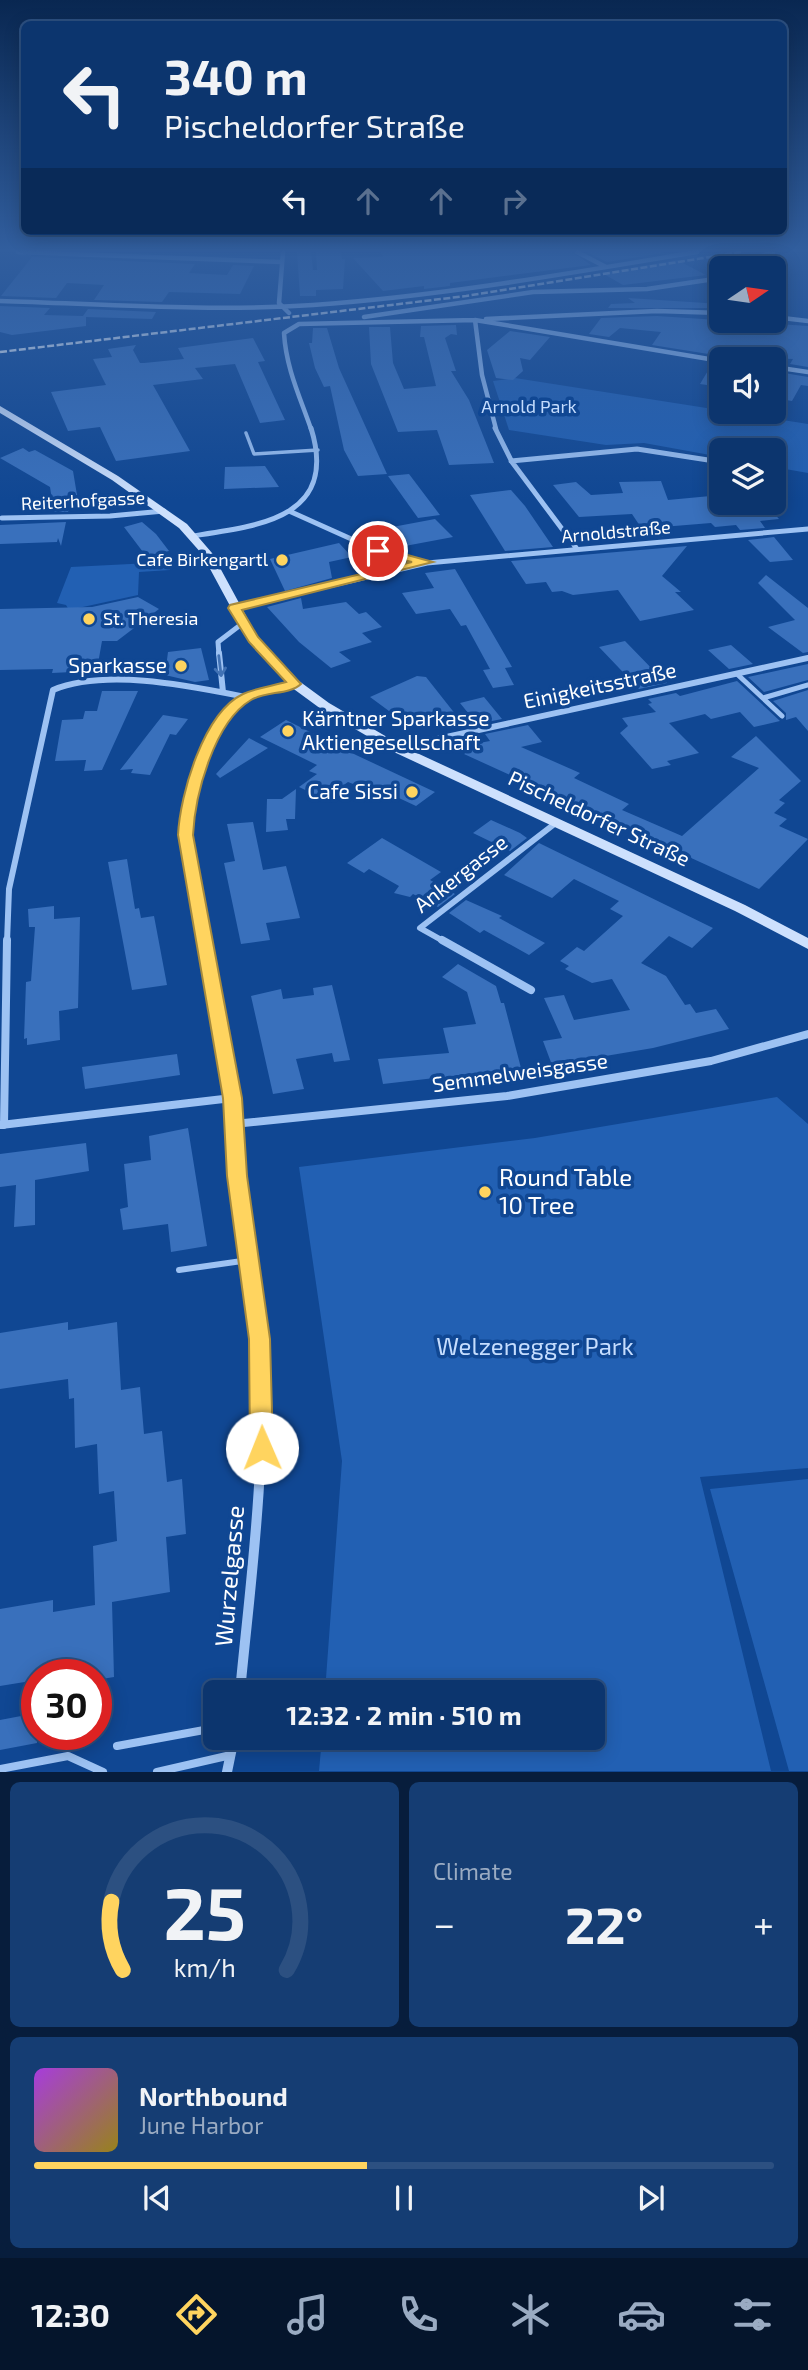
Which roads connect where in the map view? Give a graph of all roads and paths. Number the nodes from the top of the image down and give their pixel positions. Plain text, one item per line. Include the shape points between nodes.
1 (284, 335) edge
2 (477, 335) edge
3 (563, 335) edge
4 (709, 359) edge
5 (786, 369) edge
6 (808, 372) edge
7 (0, 409) edge
8 (246, 433) dead end
9 (318, 450) junction
10 (709, 460) edge
11 (511, 461) junction
12 (165, 511) junction
13 (289, 511) junction
14 (2, 518) dead end
15 (808, 529) edge
16 (192, 536) junction
17 (578, 549) junction
18 (427, 562) junction
19 (235, 608) junction
20 (243, 622) junction
21 (808, 658) edge
22 (737, 674) junction
23 (295, 684) junction
24 (808, 685) edge
25 (223, 692) junction
26 (246, 697) junction
27 (763, 698) junction
28 (782, 716) dead end
29 (400, 750) junction
30 (556, 821) junction
31 (808, 944) edge
32 (531, 990) dead end
33 (808, 1034) edge
34 (232, 1098) junction
35 (233, 1124) junction
36 (2, 1125) edge
37 (249, 1260) junction
38 (179, 1270) dead end
39 (241, 1680) edge
40 (203, 1730) edge
41 (117, 1746) dead end
42 (232, 1750) edge
43 (231, 1755) junction
44 (0, 1769) edge
45 (103, 1772) edge
46 (157, 1772) edge
47 (227, 1772) edge

1 - 9 street via 283,352
2 - 11 street via 482,377
3 - 4 street
5 - 6 street
7 - 12 main road, Pischeldorfer Straße
8 - 9 lane via 254,454
9 - 13 street via 320,470 314,491
10 - 11 street via 637,449
11 - 17 street
12 - 14 street, Reiterhofgasse
12 - 16 main road, Pischeldorfer Straße
13 - 16 street via 247,527
13 - 18 street, Arnoldstraße via 378,551
15 - 17 street, Arnoldstraße
16 - 19 main road, Pischeldorfer Straße via 207,553
17 - 18 street, Arnoldstraße
18 - 19 street, Arnoldstraße
19 - 20 main road, Pischeldorfer Straße
20 - 23 main road, Pischeldorfer Straße
20 -> 25 street via 218,642
21 - 22 street, Einigkeitsstraße
22 - 27 lane
22 - 29 street, Einigkeitsstraße
23 - 26 street
23 - 29 main road, Pischeldorfer Straße
24 - 27 lane
25 - 26 street
25 - 36 street via 167,682 68,683 53,690 9,889
26 - 34 street, Wurzelgasse via 225,717 204,753 192,787 186,835
27 - 28 lane
29 - 30 main road, Pischeldorfer Straße
30 - 31 main road, Pischeldorfer Straße
30 - 32 street, Ankergasse via 420,928
33 - 35 street, Semmelweisgasse via 711,1061 507,1096
34 - 35 street, Wurzelgasse
34 - 36 street
35 - 37 street, Wurzelgasse
37 - 38 lane
37 - 39 street, Wurzelgasse via 259,1339 262,1448
40 - 41 lane
42 - 43 street
43 - 46 lane
43 - 47 street
44 - 45 lane via 68,1756

